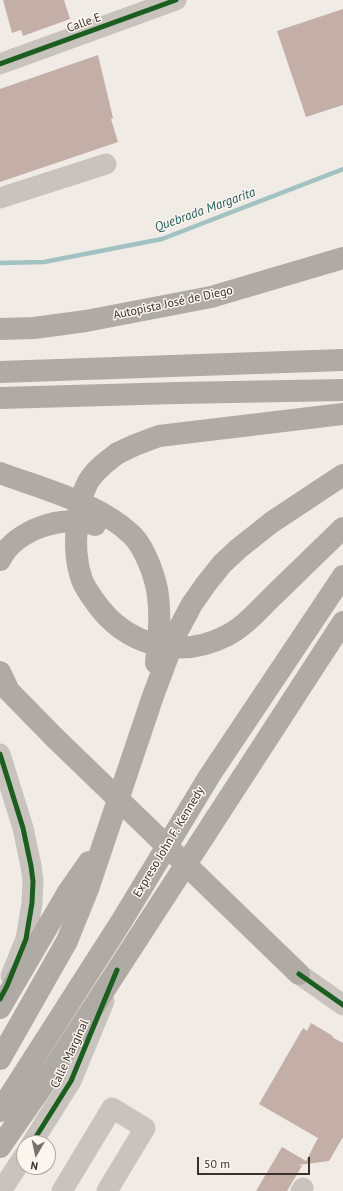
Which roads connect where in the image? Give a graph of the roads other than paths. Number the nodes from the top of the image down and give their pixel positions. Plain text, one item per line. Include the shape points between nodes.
1 (176, 0) edge
2 (0, 64) edge
3 (106, 164) dead end
4 (0, 198) edge
5 (343, 245) edge
6 (343, 258) edge
7 (306, 270) junction
8 (0, 330) edge
9 (343, 360) edge
10 (0, 372) edge
11 (343, 390) edge
12 (0, 398) edge
13 (343, 414) edge
14 (0, 473) edge
15 (343, 475) edge
16 (343, 528) edge
17 (0, 560) edge
18 (153, 573) junction
19 (343, 576) edge
20 (343, 622) edge
21 (0, 672) edge
22 (153, 696) junction
23 (0, 754) edge
24 (104, 841) junction
25 (117, 970) junction
26 (299, 974) joint
27 (0, 999) edge
28 (343, 1005) edge
29 (0, 1008) edge
30 (0, 1059) edge
31 (0, 1111) edge
32 (37, 1135) edge
33 (0, 1147) edge
34 (16, 1169) edge
35 (2, 1191) edge
36 (62, 1191) edge
37 (107, 1191) edge

1 - 2 street, Calle E
3 - 4 street
5 - 7 highway
6 - 7 highway, Autopista José de Diego
7 - 8 highway, Autopista José de Diego via 211,297 134,313 86,322
9 - 10 highway
11 - 12 highway
13 - 16 highway, bridge via 159,436 118,452 101,466 88,482 82,496 75,538 82,580 105,615 118,627 145,642 180,648 195,647 225,637 244,625
14 - 18 highway via 64,496 117,522 138,542
15 - 22 highway via 272,522 222,564 199,594 177,632
17 - 18 highway via 3,553 20,536 42,526 68,520 92,523 111,531 133,547
18 - 22 highway via 158,595 160,625
19 - 31 highway, Expreso John F. Kennedy via 210,774 121,922
20 - 25 highway, Expreso John F. Kennedy
21 - 26 highway, bridge via 9,690 54,737
22 - 24 highway
23 - 27 street via 23,828 33,881 26,940
24 - 29 highway via 68,892
24 - 30 highway via 67,941
25 - 32 street, Calle Marginal via 71,1081
25 - 33 highway, Expreso John F. Kennedy
26 - 28 street
34 - 35 street
36 - 37 street via 112,1108 145,1128

